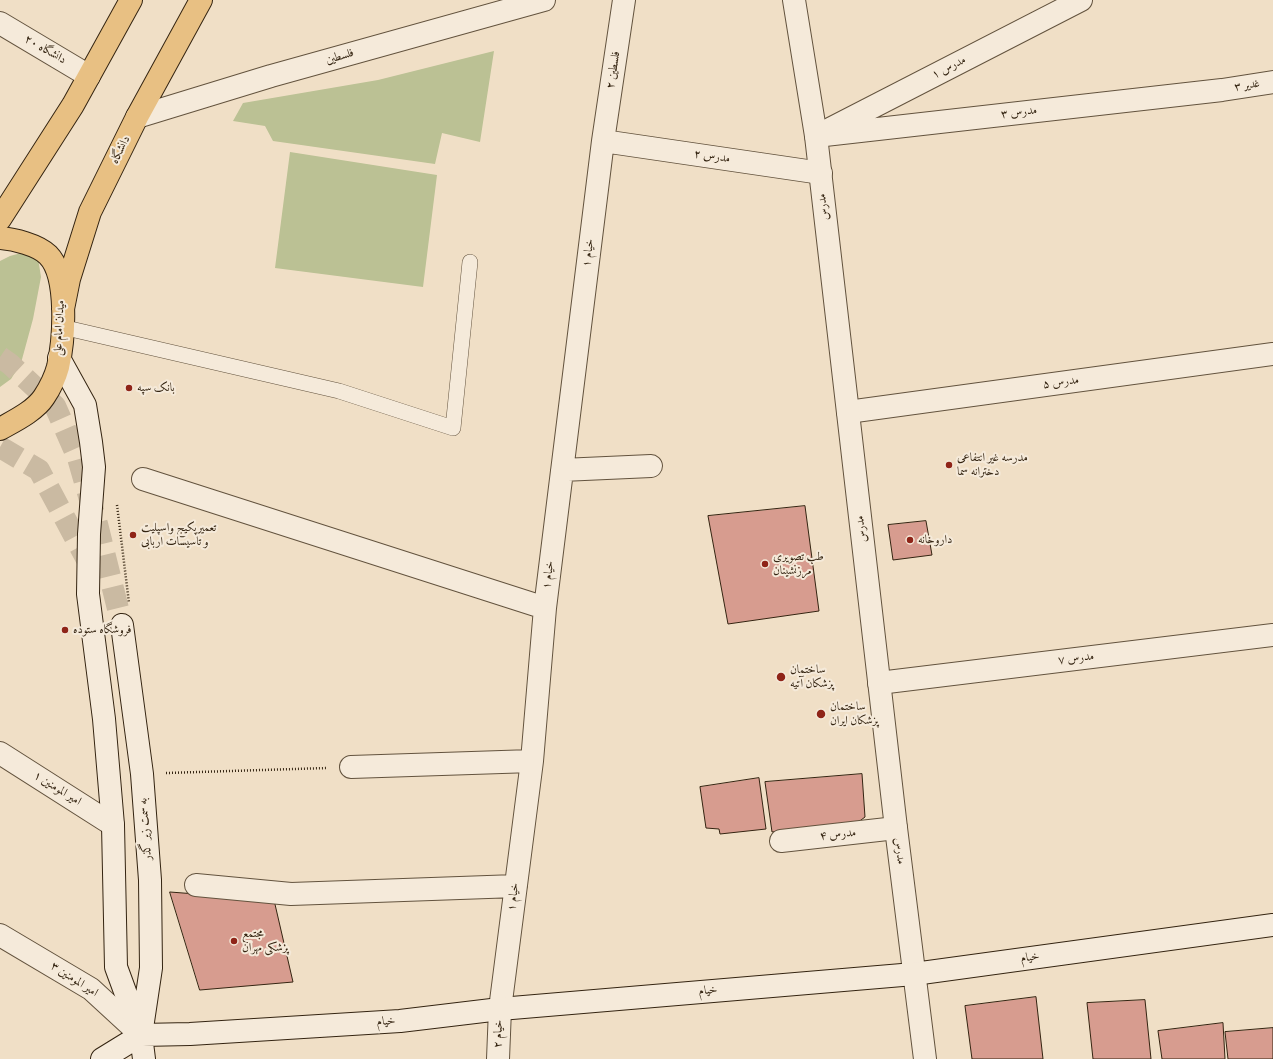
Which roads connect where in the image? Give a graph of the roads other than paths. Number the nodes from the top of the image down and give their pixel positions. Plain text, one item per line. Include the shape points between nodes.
1 (131, 0) edge
2 (201, 0) edge
3 (544, 0) edge
4 (624, 0) edge
5 (794, 0) edge
6 (1081, 0) edge
7 (0, 24) edge
8 (89, 76) junction
9 (1273, 82) edge
10 (1222, 90) joint
11 (137, 117) junction
12 (816, 136) junction
13 (603, 141) junction
14 (821, 173) junction
15 (0, 219) edge
16 (0, 238) edge
17 (470, 262) dead end
18 (63, 318) junction
19 (1273, 354) edge
20 (59, 358) junction
21 (848, 412) junction
22 (0, 429) edge
23 (652, 466) dead end
24 (562, 470) junction
25 (143, 479) dead end
26 (545, 608) junction
27 (122, 625) tunnel mouth
28 (1273, 635) edge
29 (879, 683) junction
30 (0, 753) edge
31 (532, 761) junction
32 (351, 767) road end
33 (114, 825) junction
34 (896, 828) junction
35 (781, 841) dead end
36 (196, 885) dead end
37 (516, 886) junction
38 (1273, 925) edge
39 (0, 935) edge
40 (914, 974) junction
41 (500, 1009) junction
42 (141, 1035) junction
43 (102, 1059) edge
44 (144, 1059) edge
45 (498, 1059) edge
46 (925, 1059) edge

1 - 8 main road
2 - 11 main road, دانشگاه
3 - 11 street, فلسطین via 272,76
4 - 13 street, فلسطین ۲
5 - 12 street, مدرس
6 - 12 street, مدرس ۱
7 - 8 street, دانشگاه ۲۰
8 - 15 main road
9 - 10 street, غدیر ۳
10 - 12 street, مدرس ۳
11 - 18 main road, دانشگاه via 90,212 69,279
12 - 14 street, مدرس
13 - 14 street, مدرس ۲
13 - 24 street, خیام ۱
14 - 21 street, مدرس
16 - 18 main road, میدان امام علی via 26,243 48,255 61,281
17 - 18 lane via 453,428 339,391
18 - 20 main road, میدان امام علی
19 - 21 street, مدرس ۵
20 - 22 main road, میدان امام علی via 51,386 43,399 21,418
20 - 33 street via 85,405 94,466 88,594
21 - 29 street, مدرس
23 - 24 street
24 - 26 street, خیام ۱
25 - 26 street
26 - 31 street, خیام ۱
27 - 42 street, به سمت زیر گذر via 142,774 150,880 151,968
28 - 29 street, مدرس ۷
29 - 34 street, مدرس
30 - 33 street, امیر المومنین ۱
31 - 32 street
31 - 37 street, خیام ۱
33 - 42 street via 116,967
34 - 35 street, مدرس ۴
34 - 40 street, مدرس
36 - 37 street via 291,894
37 - 41 street, خیام ۱
38 - 40 street, خیام
39 - 42 street, امیر المومنین ۳ via 91,989
40 - 41 street, خیام
40 - 46 street, مدرس
41 - 42 street, خیام via 400,1021
41 - 45 street, خیام ۲
42 - 43 street
42 - 44 street

